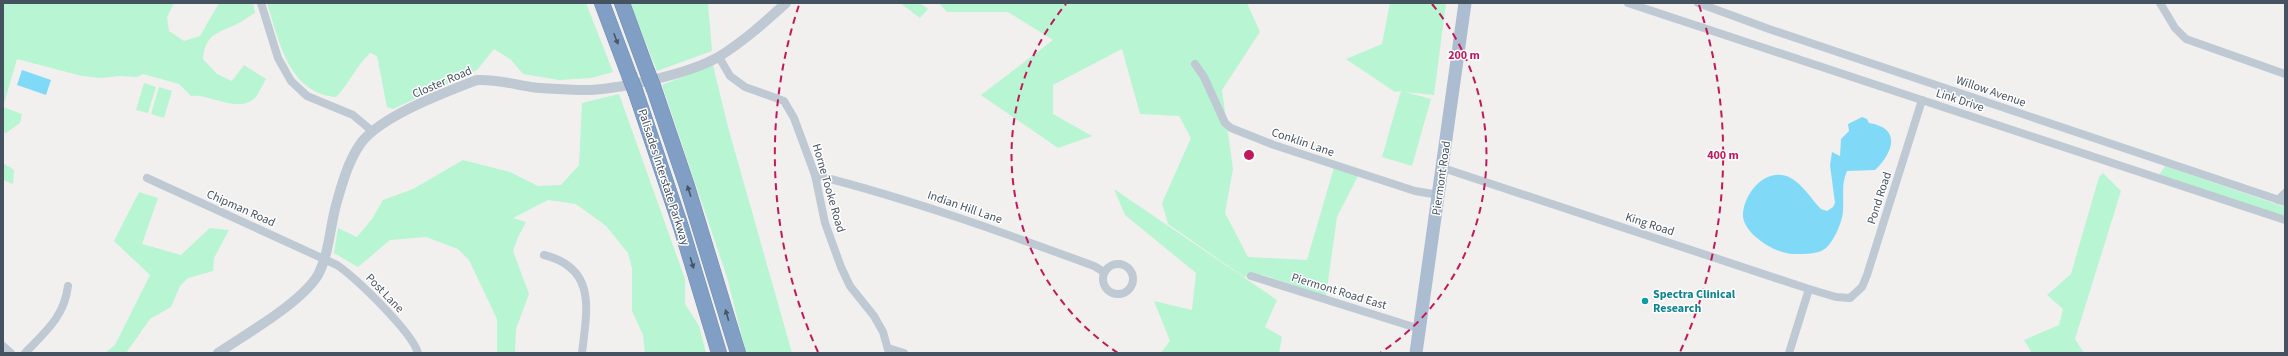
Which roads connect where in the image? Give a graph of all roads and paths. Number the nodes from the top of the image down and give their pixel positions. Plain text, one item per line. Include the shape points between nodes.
1 (261, 3) edge
2 (602, 3) edge
3 (622, 3) edge
4 (786, 3) edge
5 (1465, 3) edge
6 (1628, 3) edge
7 (1698, 3) edge
8 (2160, 3) edge
9 (719, 57) junction
10 (1196, 64) dead end
11 (2285, 74) edge
12 (1922, 100) junction
13 (372, 131) junction
14 (1443, 168) junction
15 (815, 175) junction
16 (147, 178) dead end
17 (2285, 193) edge
18 (1439, 195) junction
19 (2282, 201) edge
20 (2285, 220) edge
21 (544, 255) dead end
22 (324, 259) junction
23 (1104, 272) dead end
24 (1251, 276) dead end
25 (68, 286) dead end
26 (1809, 289) junction
27 (1850, 298) joint
28 (1420, 328) junction
29 (3, 346) edge
30 (888, 351) edge
31 (11, 353) edge
32 (25, 353) edge
33 (218, 353) edge
34 (418, 353) edge
35 (582, 353) edge
36 (718, 353) edge
37 (738, 353) edge
38 (904, 353) edge
39 (1416, 353) edge
40 (1789, 353) edge

1 - 13 street via 278,58 291,81 307,96 353,115
2 -> 36 highway, Palisades Interstate Parkway, bridge via 636,93 681,227
37 -> 3 highway, Palisades Interstate Parkway, bridge via 705,242 654,89
4 - 9 street, Closter Road
5 - 14 main road, Piermont Road
6 - 12 street, Link Drive
7 - 19 street, Willow Avenue
8 - 11 street via 2175,28 2186,39
9 - 13 street, Closter Road via 662,77 595,89 532,87 493,79 477,80 390,119
9 - 15 street, Horne Tooke Road via 730,76 745,87 784,101 794,118
10 - 18 street, Conklin Lane via 1225,123 1231,128 1274,145 1408,189
12 - 20 street, Link Drive
12 - 27 street, Pond Road via 1867,275 1862,287
13 - 22 street, Closter Road via 361,143 342,183
14 - 18 main road, Piermont Road
14 - 26 street, King Road
15 - 23 street, Indian Hill Lane via 881,192 985,226
15 - 30 street, Horne Tooke Road via 840,267 850,286 874,316 883,332
16 - 22 street, Chipman Road
17 - 19 street, Willow Avenue
18 - 28 main road, Piermont Road
21 - 35 street via 568,265 585,287 587,304
22 - 33 street, Closter Road via 318,274 307,288 276,314
22 - 34 street, Post Lane via 351,275 406,332
24 - 28 street, Piermont Road East
25 - 32 street via 66,302 58,317
26 - 27 street, King Road via 1836,297
26 - 40 street
28 - 39 main road, Piermont Road
29 - 31 street
30 - 38 street

